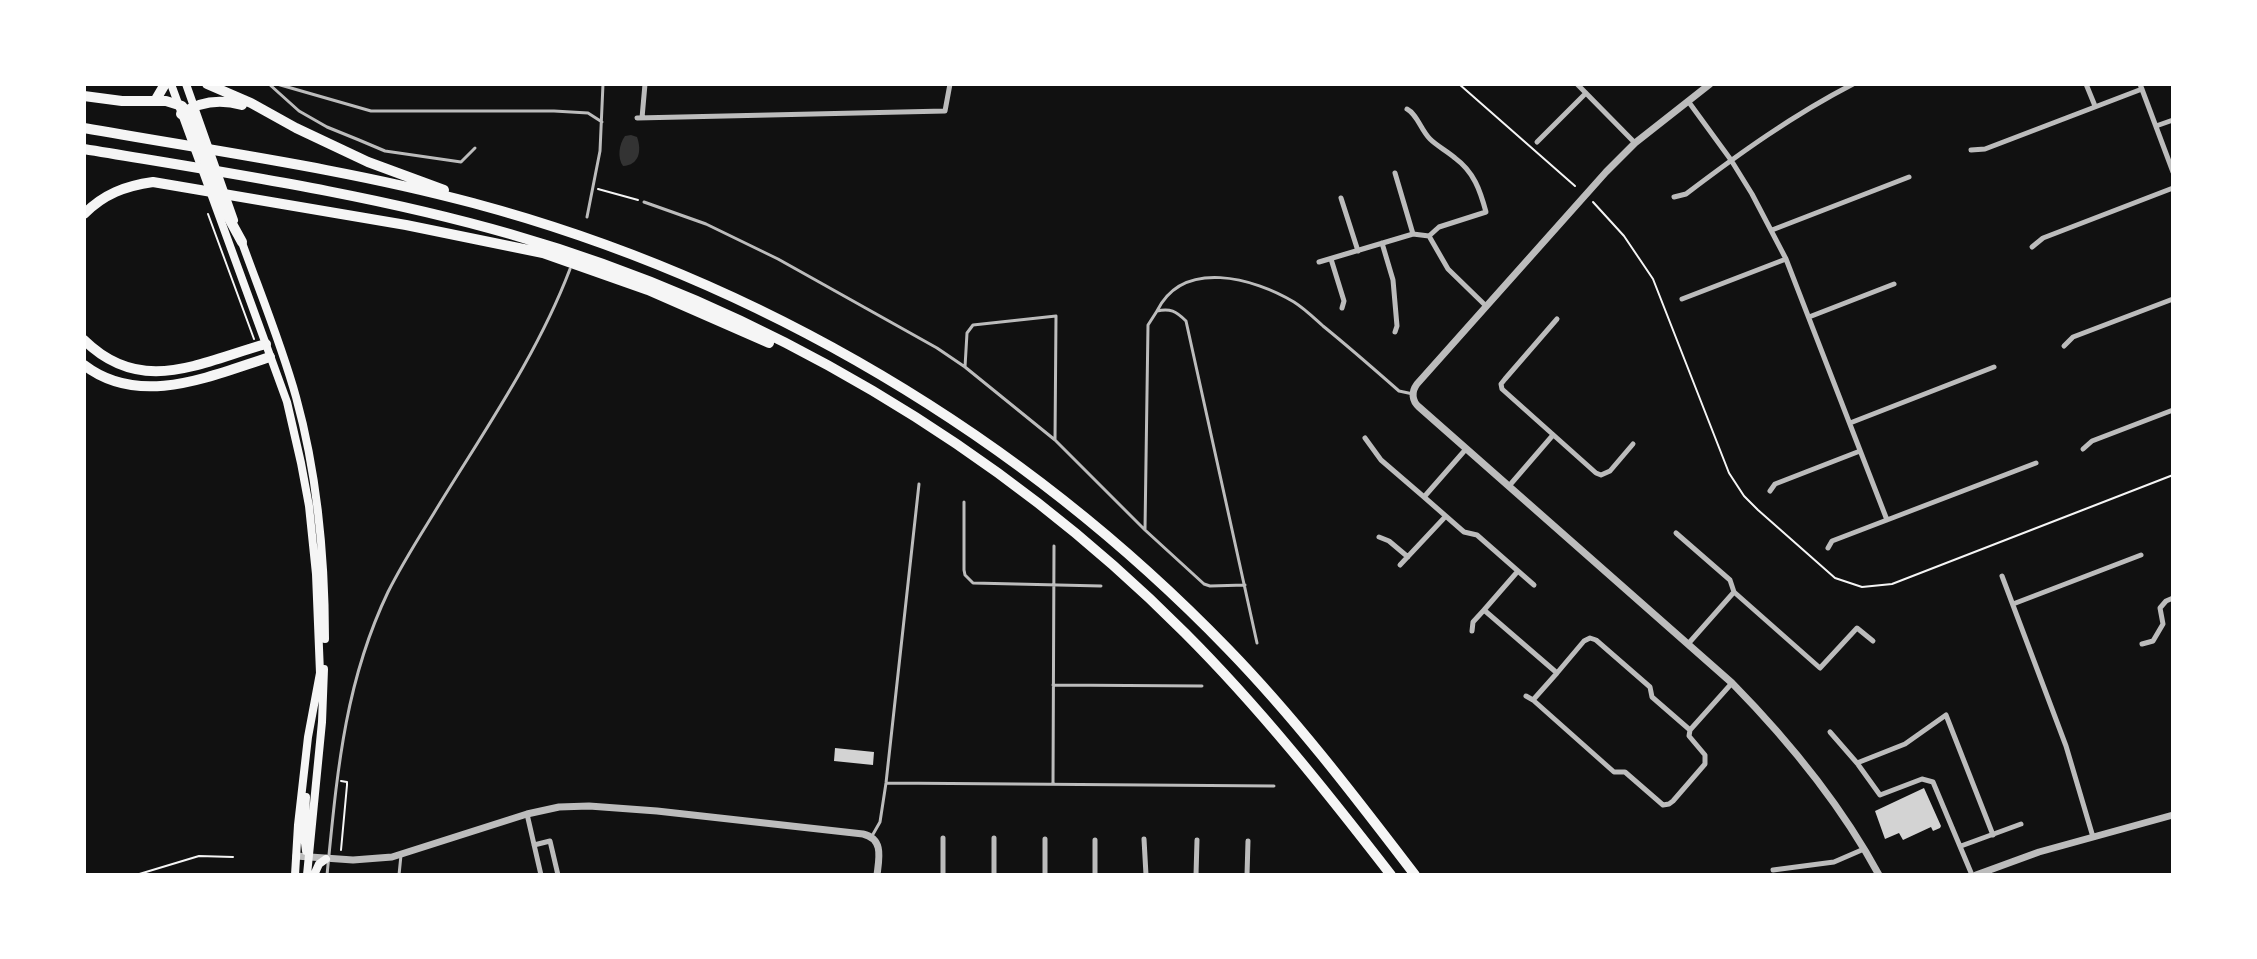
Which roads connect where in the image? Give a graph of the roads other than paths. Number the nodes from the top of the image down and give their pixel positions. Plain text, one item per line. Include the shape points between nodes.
1 (168, 84) edge
2 (186, 84) edge
3 (207, 84) edge
4 (269, 84) edge
5 (277, 84) edge
6 (603, 84) edge
7 (645, 84) edge
8 (950, 84) edge
9 (1577, 84) edge
10 (1710, 84) edge
11 (1853, 84) edge
12 (2086, 84) edge
13 (2141, 86) edge
14 (1586, 93) junction
15 (84, 96) edge
16 (1687, 100) junction
17 (155, 101) junction
18 (2095, 106) junction
19 (1407, 109) dead end
20 (267, 113) junction
21 (188, 117) junction
22 (2173, 120) edge
23 (602, 122) junction
24 (2156, 126) junction
25 (84, 128) edge
26 (1537, 142) dead end
27 (1635, 143) junction
28 (475, 148) dead end
29 (84, 149) edge
30 (1971, 150) dead end
31 (1731, 160) junction
32 (2173, 172) edge
33 (1395, 173) dead end
34 (1909, 177) dead end
35 (2173, 188) edge
36 (1674, 197) dead end
37 (1341, 198) dead end
38 (644, 202) road end
39 (219, 210) junction
40 (84, 214) edge
41 (587, 217) dead end
42 (525, 218) junction
43 (1772, 230) junction
44 (1413, 234) junction
45 (1429, 236) junction
46 (242, 242) joint
47 (1382, 243) junction
48 (2032, 247) dead end
49 (1358, 251) junction
50 (1331, 259) junction
51 (1786, 259) junction
52 (1319, 262) dead end
53 (570, 269) dead end
54 (1894, 284) dead end
55 (1682, 299) dead end
56 (2173, 299) edge
57 (1486, 306) junction
58 (1342, 308) dead end
59 (1157, 311) junction
60 (1809, 317) junction
61 (1557, 319) dead end
62 (1395, 332) dead end
63 (84, 340) edge
64 (266, 344) junction
65 (2064, 346) dead end
66 (270, 357) junction
67 (84, 365) edge
68 (965, 367) junction
69 (1994, 367) dead end
70 (847, 377) junction
71 (1413, 394) junction
72 (2173, 410) edge
73 (1850, 423) junction
74 (1553, 435) junction
75 (1365, 438) dead end
76 (1055, 440) junction
77 (1633, 444) dead end
78 (1466, 449) junction
79 (2083, 449) dead end
80 (1860, 451) junction
81 (2036, 463) dead end
82 (919, 484) dead end
83 (1509, 486) junction
84 (1770, 491) dead end
85 (1424, 497) junction
86 (964, 502) dead end
87 (1445, 517) junction
88 (1887, 520) junction
89 (1145, 530) junction
90 (1676, 533) dead end
91 (1379, 537) dead end
92 (1054, 546) dead end
93 (1828, 548) dead end
94 (2141, 555) dead end
95 (1408, 557) junction
96 (1400, 565) dead end
97 (1518, 571) junction
98 (2002, 576) dead end
99 (1053, 584) junction
100 (1245, 585) junction
101 (1534, 585) dead end
102 (1101, 586) dead end
103 (1734, 592) junction
104 (2173, 598) edge
105 (2013, 604) junction
106 (1484, 610) junction
107 (1472, 631) dead end
108 (1873, 641) dead end
109 (1257, 643) dead end
110 (1688, 644) junction
111 (2142, 644) dead end
112 (1557, 673) junction
113 (1732, 683) junction
114 (1053, 685) junction
115 (1202, 686) dead end
116 (1526, 696) dead end
117 (1533, 700) junction
118 (1690, 730) junction
119 (1830, 732) dead end
120 (308, 737) junction
121 (1857, 763) junction
122 (886, 783) junction
123 (1053, 784) junction
124 (1274, 786) dead end
125 (527, 814) junction
126 (2173, 815) edge
127 (2021, 824) dead end
128 (1993, 835) junction
129 (872, 836) junction
130 (2093, 837) junction
131 (943, 838) dead end
132 (994, 838) dead end
133 (1045, 839) dead end
134 (1144, 839) dead end
135 (1095, 840) dead end
136 (1197, 840) dead end
137 (1248, 841) dead end
138 (534, 845) junction
139 (1961, 846) junction
140 (1865, 848) junction
141 (401, 855) junction
142 (296, 856) junction
143 (309, 857) junction
144 (327, 859) junction
145 (1773, 870) dead end
146 (295, 875) edge
147 (307, 875) edge
148 (314, 875) edge
149 (327, 875) edge
150 (399, 875) edge
151 (541, 875) edge
152 (558, 875) edge
153 (877, 875) edge
154 (943, 875) edge
155 (994, 875) edge
156 (1045, 875) edge
157 (1095, 875) edge
158 (1146, 875) edge
159 (1196, 875) edge
160 (1247, 875) edge
161 (1391, 875) edge
162 (1415, 875) edge
163 (1879, 875) edge
164 (1974, 875) edge

1 - 17 highway
1 - 21 main road
2 - 21 main road
3 - 20 highway
4 - 28 lane via 299,111 385,151 461,162
5 - 23 lane via 371,111 579,112
6 - 23 lane
7 - 8 street via 639,118 945,111
9 - 14 street
10 - 16 street
11 - 31 street
12 - 18 street
13 - 18 street
13 - 24 street
14 - 26 street
14 - 27 street
15 - 17 highway
16 - 27 street
16 - 31 street
17 - 21 highway
18 - 30 street
19 - 45 street via 1430,140 1469,170 1486,212 1439,227
20 - 21 highway via 229,101 203,103
20 - 42 highway via 368,162
21 - 39 highway
22 - 24 street
23 - 41 lane
24 - 32 street
25 - 42 highway via 361,177
27 - 57 street
29 - 70 highway via 412,208 512,234 670,290
31 - 36 street via 1686,194
31 - 43 street
33 - 44 street
34 - 43 street
35 - 48 street via 2043,238
37 - 49 street
38 - 68 lane via 706,224 778,259
39 - 46 highway
39 - 64 main road
40 - 70 highway via 112,192 153,182 479,238 604,273
42 - 162 highway via 693,279 785,322 916,395 1023,468 1129,554 1232,653 1304,734
43 - 51 street
44 - 45 street
44 - 47 street
45 - 57 street via 1448,269
46 - 143 main road via 297,400 316,506 324,696
47 - 49 street
47 - 62 street via 1395,290
49 - 50 street
50 - 52 street
50 - 58 street
51 - 55 street
51 - 60 street
53 - 144 lane via 533,349 409,554 371,634 342,740
54 - 60 street
56 - 65 street via 2073,337
57 - 71 street
59 - 71 lane via 1171,290 1198,279 1216,277 1261,287 1296,303 1399,391
59 - 89 lane via 1148,325
59 - 100 lane via 1167,308 1186,321
60 - 73 street
61 - 74 street via 1501,384 1506,395
63 - 64 highway via 114,363 155,372
64 - 66 main road
66 - 67 highway via 149,388 107,379
66 - 120 main road via 295,431 316,574 320,673
68 - 76 lane
68 - 76 lane via 967,333 973,325 1056,316
69 - 73 street
70 - 161 highway via 992,469 1151,600 1279,734
71 - 78 street via 1416,405
72 - 79 street
73 - 80 street
74 - 77 street via 1601,475
74 - 83 street
75 - 85 street via 1381,460
76 - 89 lane
78 - 83 street
78 - 85 street
80 - 84 street via 1775,484
80 - 88 street
81 - 88 street
82 - 122 lane
83 - 110 street
85 - 87 street
86 - 99 lane via 964,570 969,581
87 - 95 street
87 - 97 street via 1477,535
88 - 93 street via 1832,541
89 - 100 lane via 1204,584
90 - 103 street via 1730,580
91 - 95 street
92 - 99 lane
94 - 105 street
95 - 96 street
97 - 101 street
97 - 106 street
98 - 105 street
99 - 102 lane
99 - 114 lane
100 - 109 lane
103 - 108 street via 1820,668 1857,628
103 - 110 street
104 - 111 street via 2160,608 2163,624 2153,641
105 - 130 street via 2066,746
106 - 107 street
106 - 112 street
110 - 113 street
112 - 117 street
112 - 118 street via 1584,641 1596,640
113 - 118 street
113 - 140 street via 1816,776
114 - 115 lane
114 - 123 lane
116 - 117 street
117 - 118 street via 1614,772 1625,772 1663,805 1673,801 1705,764
119 - 121 street
120 - 142 main road
120 - 143 main road via 304,835
121 - 128 street via 1905,744 1946,715
121 - 139 street via 1880,795 1922,779 1933,782
122 - 123 lane
122 - 129 lane via 880,822
123 - 124 lane
125 - 129 street via 589,806
125 - 138 street
125 - 141 street
126 - 130 street
127 - 128 street
128 - 139 street
129 - 153 street via 879,851
130 - 164 street
131 - 154 street
132 - 155 street
133 - 156 street
134 - 158 street
135 - 157 street
136 - 159 street
137 - 160 street
138 - 151 street
138 - 152 street via 550,841
139 - 164 street
140 - 145 street via 1834,862
140 - 163 street
141 - 144 street
141 - 150 lane
142 - 143 street
142 - 146 main road
143 - 144 street
143 - 147 main road
144 - 148 main road
144 - 149 lane

